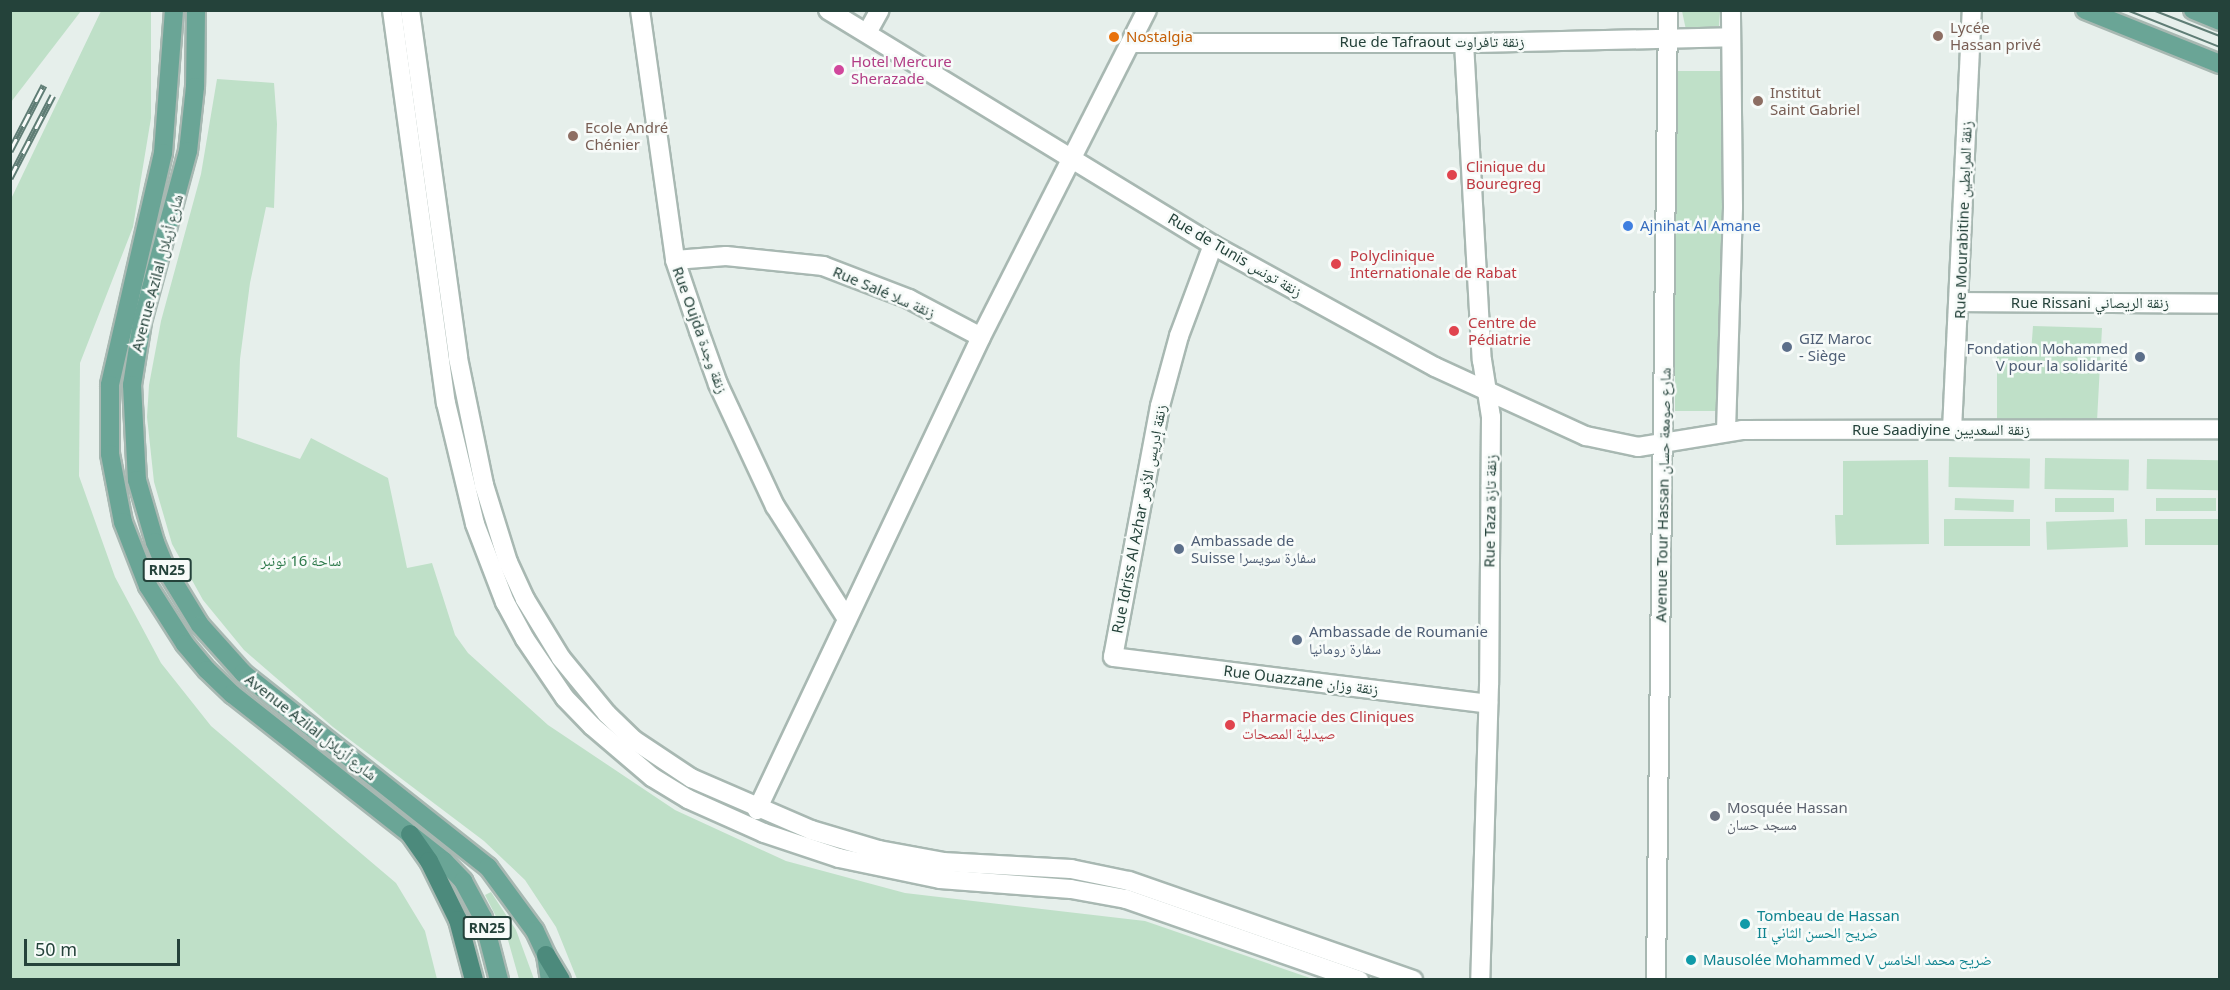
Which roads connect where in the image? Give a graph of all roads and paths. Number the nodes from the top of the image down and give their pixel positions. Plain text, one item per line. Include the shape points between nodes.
1 (174, 10) edge
2 (196, 10) edge
3 (392, 10) edge
4 (410, 10) edge
5 (640, 10) edge
6 (828, 10) edge
7 (879, 10) edge
8 (1147, 10) edge
9 (1668, 10) edge
10 (1731, 10) edge
11 (1972, 10) edge
12 (2085, 10) edge
13 (2193, 10) edge
14 (2220, 21) edge
15 (867, 33) junction
16 (1731, 37) junction
17 (1669, 39) junction
18 (1134, 43) junction
19 (1464, 43) junction
20 (2220, 64) edge
21 (1070, 159) junction
22 (1214, 245) junction
23 (675, 260) junction
24 (1961, 302) junction
25 (2220, 304) edge
26 (981, 337) junction
27 (1488, 394) junction
28 (2220, 429) edge
29 (1952, 430) junction
30 (1726, 431) junction
31 (1664, 442) junction
32 (847, 619) junction
33 (1113, 657) joint
34 (1488, 704) junction
35 (757, 810) junction
36 (410, 834) junction
37 (546, 955) junction
38 (474, 980) edge
39 (499, 980) edge
40 (550, 980) edge
41 (561, 980) edge
42 (1359, 980) edge
43 (1413, 980) edge
44 (1480, 980) edge
45 (1656, 980) edge

1 - 36 main road, Avenue Azilal شارع أزيلال / RN25 via 163,153 110,385 110,454 123,522 148,586 165,616 207,670 231,694
2 - 37 main road, Avenue Azilal شارع أزيلال / RN25 via 195,87 188,151 142,322 132,385 137,480 155,542 183,599 220,650 267,694 488,867 522,908
3 - 42 street via 446,403 475,524 505,602 525,639 565,698 592,726 652,777 688,799 764,833 839,858 974,883 1071,889 1126,899
4 - 35 street via 465,399 484,485 508,562 542,629 607,714 662,760
5 - 23 street, Rue Oujda زنقة وجدة
6 - 15 street, Rue de Tunis زنقة تونس
7 - 15 street
8 - 18 street
9 - 17 street, Avenue Tour Hassan شارع صومعة حسان
10 - 16 street
11 - 24 street, Rue Mourabitine زنقة المرابطين
12 - 20 main road
13 - 14 main road
15 - 21 street, Rue de Tunis زنقة تونس
16 - 17 street, Rue de Tafraout زنقة تافراوت
16 - 30 street via 1733,207
17 - 19 street, Rue de Tafraout زنقة تافراوت
17 - 31 street, Avenue Tour Hassan شارع صومعة حسان
18 - 19 street, Rue de Tafraout زنقة تافراوت
18 - 21 street
19 - 27 street, Rue Taza زنقة تازة via 1482,360
21 - 22 street, Rue de Tunis زنقة تونس
21 - 26 street
22 - 27 street, Rue de Tunis زنقة تونس
22 - 33 street, Rue Idriss Al Azhar زنقة إدريس الأزهر via 1179,336 1157,416
23 - 26 street, Rue Salé زنقة سلا via 726,255 823,266 909,299
23 - 32 street, Rue Oujda زنقة وجدة via 718,384 775,506
24 - 25 street, Rue Rissani زنقة الريصاني
24 - 29 street, Rue Mourabitine زنقة المرابطين
26 - 32 street
27 - 31 street, Rue de Tunis زنقة تونس via 1614,444 1638,447
27 - 34 street, Rue Taza زنقة تازة
28 - 29 street, Rue Saadiyine زنقة السعديين
29 - 30 street, Rue Saadiyine زنقة السعديين
30 - 31 street, Rue Saadiyine زنقة السعديين
31 - 45 street, Avenue Tour Hassan شارع صومعة حسان
32 - 35 street
33 - 34 street, Rue Ouazzane زنقة وزان
34 - 44 street, Rue Taza زنقة تازة
35 - 43 street via 848,842 910,857 974,866 1071,869 1129,881
36 - 38 highway via 449,900 469,952
36 - 39 main road, Avenue Azilal شارع أزيلال / RN25 via 444,861 474,900 492,942
37 - 40 main road, Avenue Azilal شارع أزيلال / RN25
37 - 41 highway, RN25

